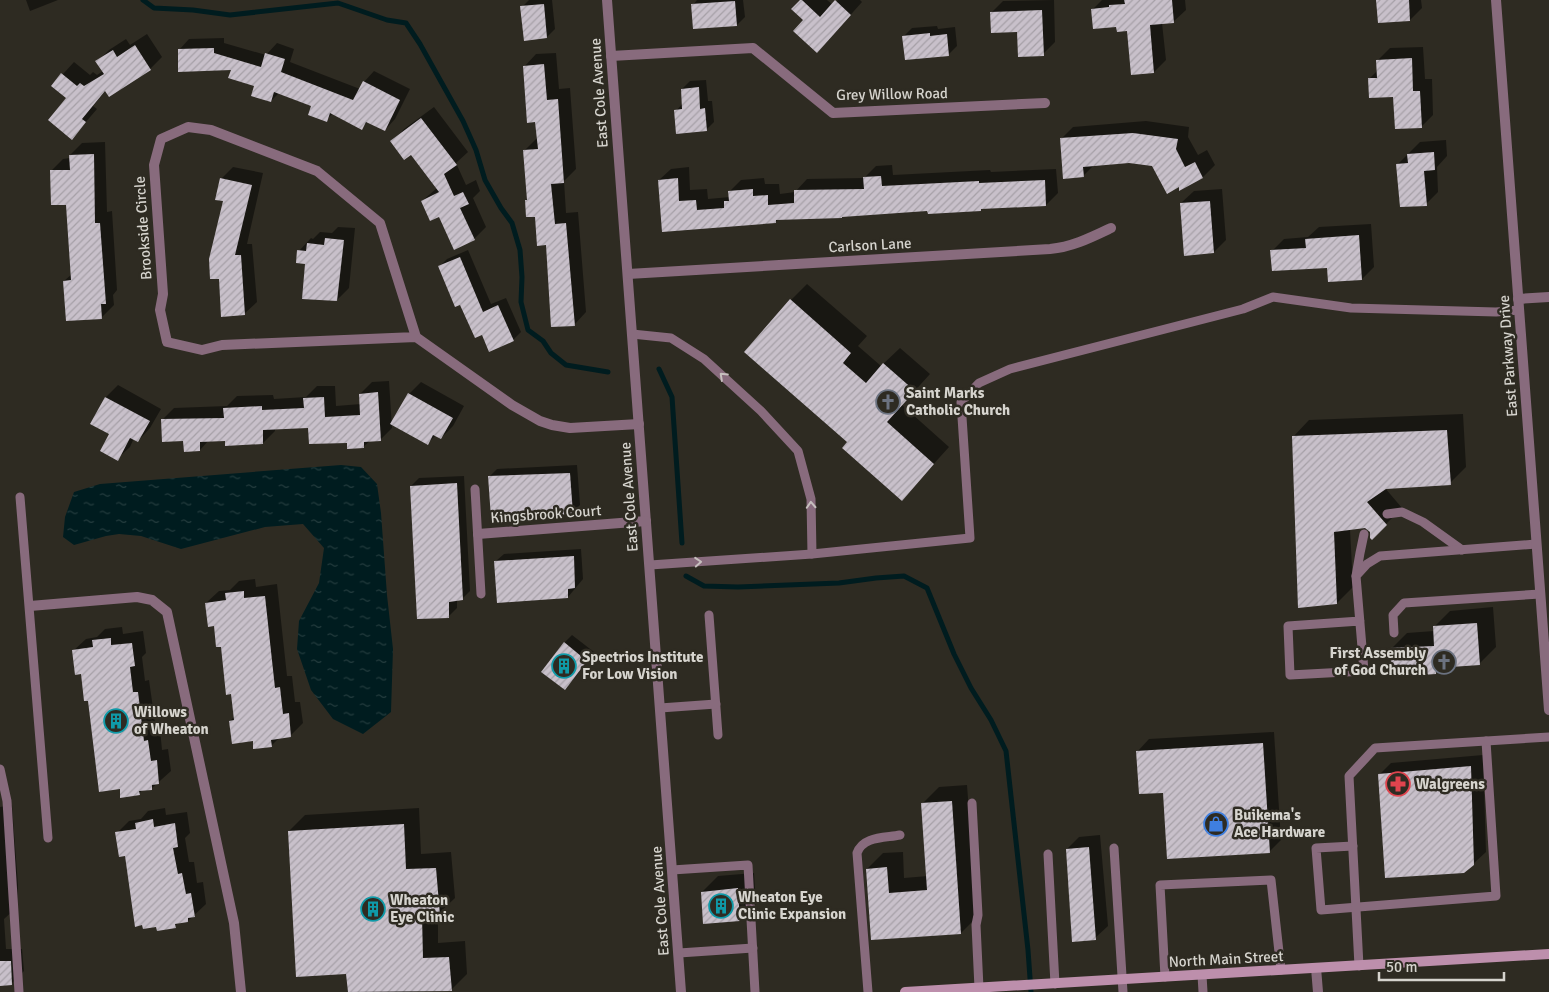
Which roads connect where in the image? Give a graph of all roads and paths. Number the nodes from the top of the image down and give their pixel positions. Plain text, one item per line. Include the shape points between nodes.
1 (607, 0) edge
2 (1496, 0) edge
3 (612, 56) junction
4 (1045, 103) dead end
5 (1111, 228) dead end
6 (628, 274) junction
7 (1549, 297) edge
8 (1518, 299) junction
9 (1519, 310) junction
10 (632, 334) junction
11 (416, 337) junction
12 (639, 424) junction
13 (475, 489) dead end
14 (20, 497) dead end
15 (1387, 514) dead end
16 (646, 521) junction
17 (478, 534) junction
18 (1364, 534) dead end
19 (1536, 544) junction
20 (1462, 550) junction
21 (812, 554) junction
22 (650, 565) junction
23 (1356, 576) junction
24 (481, 594) dead end
25 (1540, 594) junction
26 (30, 606) junction
27 (709, 615) dead end
28 (1360, 621) junction
29 (1394, 633) dead end
30 (716, 704) junction
31 (660, 708) junction
32 (1549, 710) edge
33 (718, 735) dead end
34 (1549, 737) edge
35 (1486, 741) junction
36 (0, 769) edge
37 (972, 803) dead end
38 (900, 835) dead end
39 (48, 838) dead end
40 (1353, 846) junction
41 (1114, 848) dead end
42 (1048, 854) dead end
43 (672, 870) junction
44 (1356, 907) junction
45 (753, 948) junction
46 (679, 953) junction
47 (1549, 954) edge
48 (1359, 966) junction
49 (1316, 968) junction
50 (1281, 970) junction
51 (1202, 975) junction
52 (1166, 977) junction
53 (1122, 980) junction
54 (1052, 984) junction
55 (979, 988) junction
56 (20, 992) edge
57 (241, 992) edge
58 (682, 992) edge
59 (755, 992) edge
60 (868, 992) edge
61 (905, 992) edge
62 (1123, 992) edge
63 (1204, 992) edge
64 (1318, 992) edge

1 - 3 street, East Cole Avenue
2 - 8 street, East Parkway Drive
3 - 4 street, Grey Willow Road via 753,48 833,113
3 - 6 street, East Cole Avenue
5 - 6 street, Carlson Lane via 1065,248
6 - 10 street, East Cole Avenue
7 - 8 street
8 - 9 street, East Parkway Drive
9 - 19 street, East Parkway Drive
9 - 21 lane via 1351,308 1273,297 1243,309 1010,369 979,383 961,402 970,538
10 - 12 street, East Cole Avenue
21 -> 10 lane via 811,499 798,451 704,358 671,338
11 - 11 street, Brookside Circle via 222,345 202,350 167,342 160,310 163,294 154,165 161,139 188,127 211,130 317,171 380,223
11 - 12 street via 512,406 552,426
12 - 16 street, East Cole Avenue
13 - 17 lane
14 - 26 lane
15 - 20 lane via 1402,512 1423,522
16 - 17 street, Kingsbrook Court
16 - 22 street, East Cole Avenue
17 - 24 lane
18 - 23 lane
19 - 20 lane
19 - 25 street, East Parkway Drive
20 - 23 lane via 1380,556
22 -> 21 lane
22 - 31 street, East Cole Avenue
23 - 28 lane
25 - 29 lane via 1404,602 1393,614
25 - 32 street, East Parkway Drive
26 - 39 lane
26 - 57 street via 137,597 152,600 167,612 234,923
27 - 30 lane
28 - 28 lane via 1364,671 1290,674 1288,626
30 - 31 lane
30 - 33 lane
31 - 43 street, East Cole Avenue
34 - 35 lane
35 - 40 lane via 1375,748 1349,776
35 - 44 lane via 1496,896
36 - 56 lane via 7,801
37 - 55 lane
38 - 60 lane via 873,839 859,847 857,853
40 - 44 lane
40 - 44 lane via 1316,848 1321,910
41 - 53 lane
42 - 54 lane
43 - 45 lane via 748,865
43 - 46 street, East Cole Avenue
44 - 48 lane
45 - 46 lane
45 - 59 lane
46 - 58 street, East Cole Avenue
47 - 48 street, North Main Street
48 - 49 street, North Main Street
49 - 50 street, North Main Street
49 - 64 street
50 - 51 street, North Main Street
50 - 52 lane via 1271,880 1160,885
51 - 52 street, North Main Street
51 - 63 lane
52 - 53 street, North Main Street
53 - 54 street, North Main Street
53 - 62 lane
54 - 55 street, North Main Street
55 - 61 street, North Main Street

